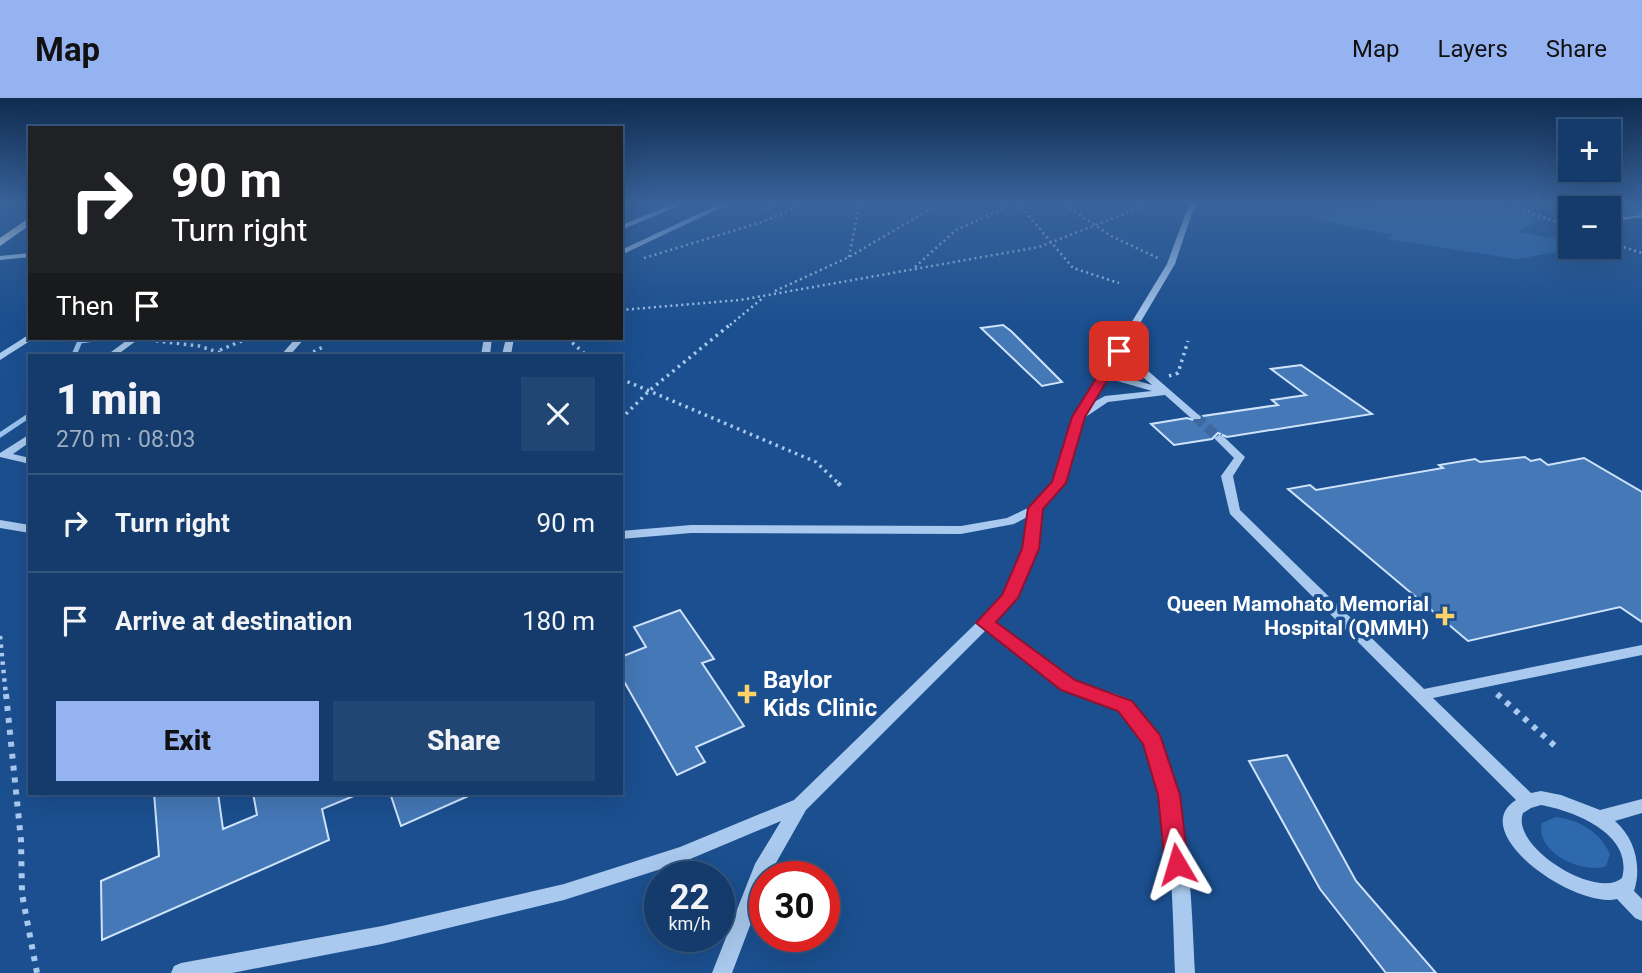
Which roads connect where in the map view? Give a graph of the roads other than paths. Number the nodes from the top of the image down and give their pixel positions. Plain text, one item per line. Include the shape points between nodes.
1 (643, 243) edge
2 (1178, 243) edge
3 (623, 252) edge
4 (28, 255) edge
5 (0, 258) edge
6 (28, 338) edge
7 (134, 340) edge
8 (299, 340) edge
9 (1119, 351) junction
10 (112, 354) edge
11 (286, 354) edge
12 (0, 357) edge
13 (1105, 374) junction
14 (1167, 392) junction
15 (1079, 417) junction
16 (1196, 417) tunnel mouth
17 (28, 438) edge
18 (1219, 438) tunnel mouth
19 (28, 461) edge
20 (1036, 508) junction
21 (0, 524) edge
22 (28, 528) edge
23 (623, 535) edge
24 (985, 623) junction
25 (1642, 650) edge
26 (1420, 695) junction
27 (1527, 800) junction
28 (800, 805) junction
29 (1642, 806) edge
30 (1598, 818) junction
31 (1634, 841) edge
32 (1621, 891) junction
33 (1642, 912) edge
34 (181, 973) edge
35 (722, 973) edge
36 (1185, 973) edge

1 - 3 street
2 - 9 street via 1171,264
4 - 5 street
6 - 12 street
7 - 10 street
8 - 11 street
9 - 13 street
9 - 14 street
13 - 14 street
13 - 15 street
14 - 15 street via 1105,400
14 - 16 street
15 - 20 street via 1059,483
17 - 19 street via 4,455
18 - 26 street via 1240,457 1227,476 1234,511
20 - 23 street via 1010,521 961,530 691,530
20 - 24 street via 1030,549 1010,598
21 - 22 street
24 - 28 street
24 - 36 street via 1068,685 1125,706 1153,741 1169,795
25 - 26 street
26 - 27 street
27 - 30 street via 1559,801
27 - 32 street via 1516,807 1514,832 1539,863 1581,886
28 - 34 street via 683,854 564,892 382,935
28 - 35 street via 764,864
29 - 30 lane
30 - 31 street
31 - 32 street via 1639,873 1633,884
32 - 33 street

